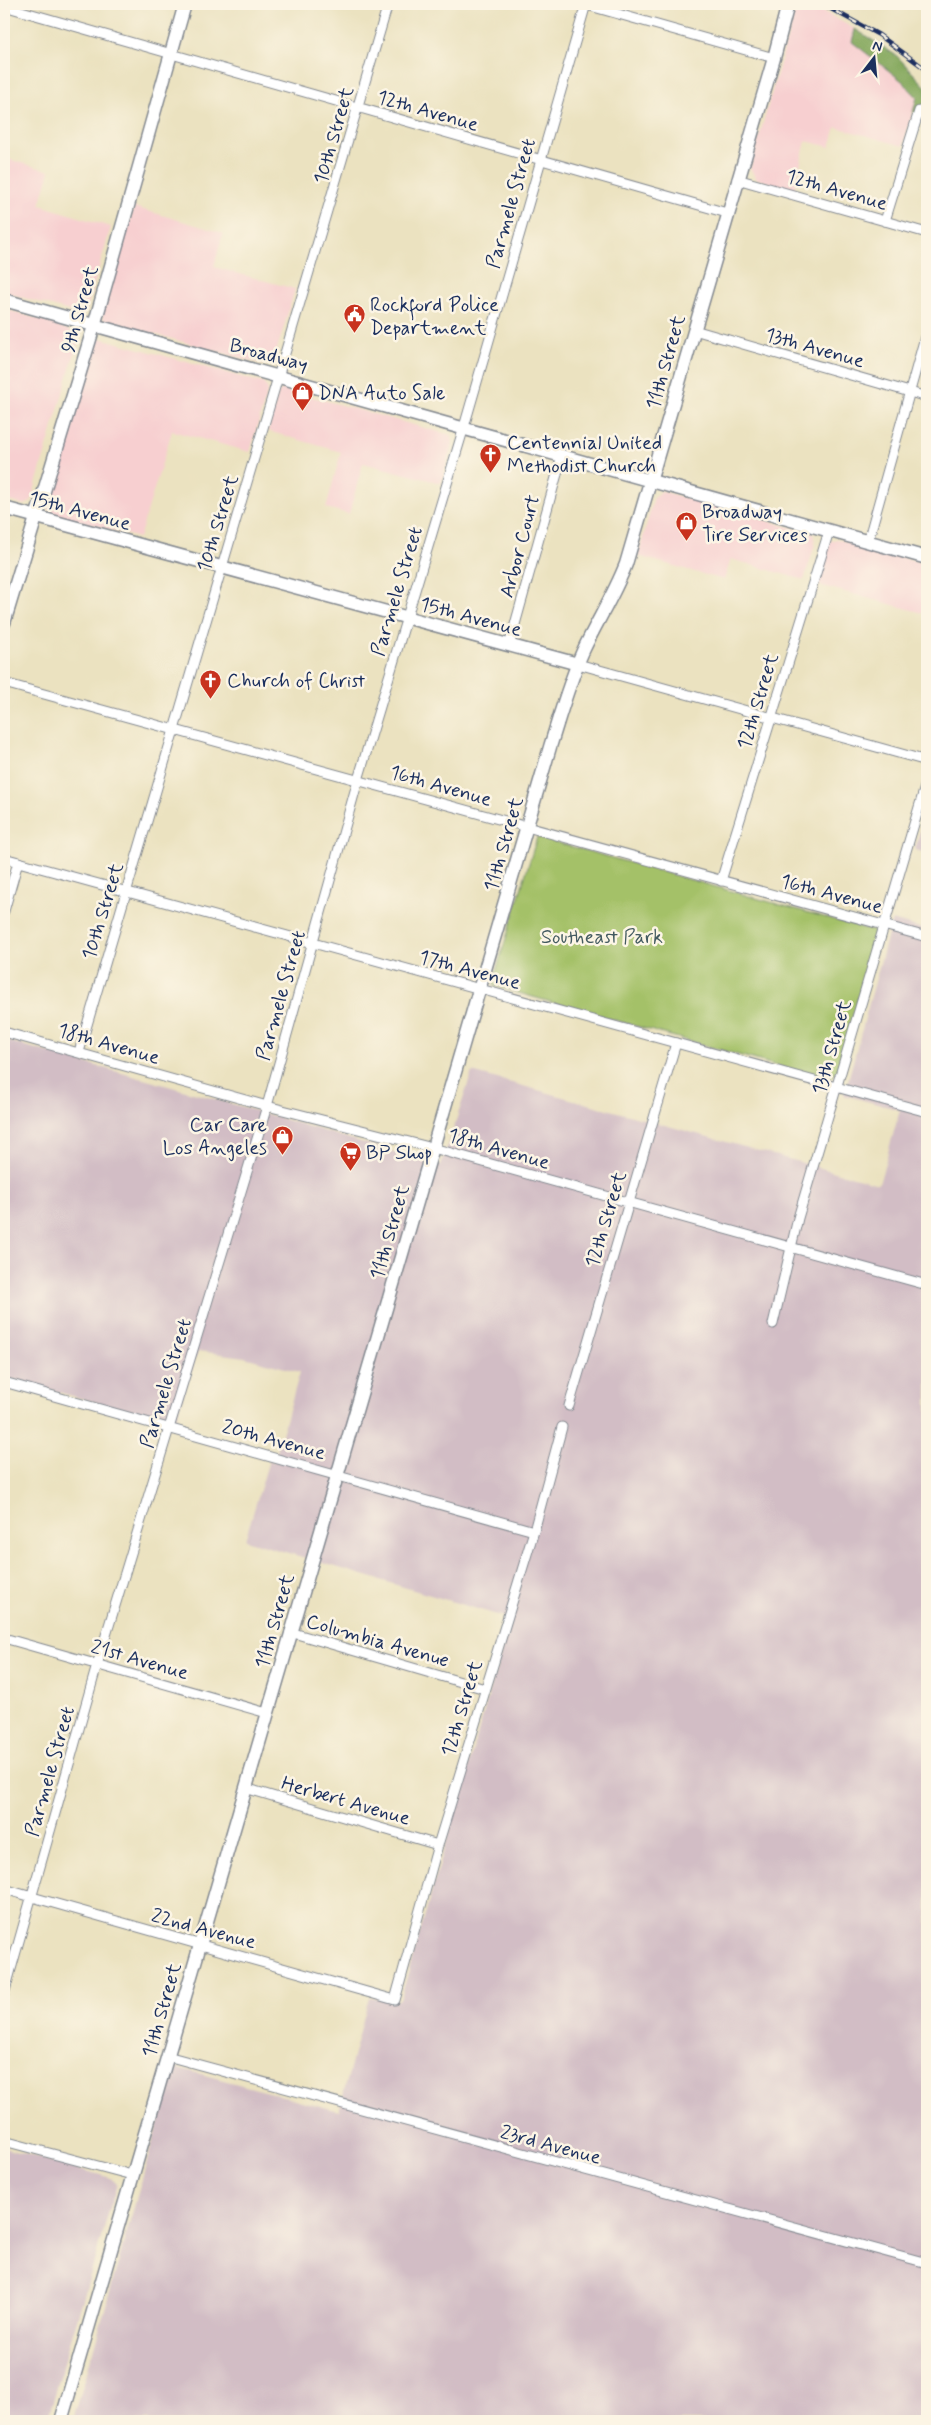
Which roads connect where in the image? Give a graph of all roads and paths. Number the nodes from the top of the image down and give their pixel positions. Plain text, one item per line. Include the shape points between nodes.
1 (185, 4) edge
2 (388, 4) edge
3 (585, 4) edge
4 (788, 4) edge
5 (4, 6) edge
6 (170, 54) junction
7 (774, 58) junction
8 (359, 109) junction
9 (919, 110) dead end
10 (540, 160) junction
11 (737, 179) junction
12 (728, 213) junction
13 (885, 221) junction
14 (927, 233) edge
15 (4, 300) edge
16 (94, 326) junction
17 (694, 330) junction
18 (927, 330) edge
19 (280, 376) junction
20 (910, 392) junction
21 (927, 397) edge
22 (464, 427) junction
23 (562, 456) junction
24 (650, 479) junction
25 (4, 508) edge
26 (37, 518) junction
27 (829, 531) junction
28 (868, 541) junction
29 (927, 558) edge
30 (222, 568) junction
31 (407, 618) junction
32 (4, 623) edge
33 (509, 646) junction
34 (578, 664) junction
35 (4, 684) edge
36 (770, 718) junction
37 (173, 729) junction
38 (927, 761) edge
39 (358, 780) junction
40 (927, 780) edge
41 (527, 827) junction
42 (4, 858) edge
43 (18, 862) junction
44 (721, 881) junction
45 (126, 892) junction
46 (4, 911) edge
47 (885, 925) junction
48 (927, 937) edge
49 (312, 944) junction
50 (480, 989) junction
51 (4, 1032) edge
52 (676, 1043) junction
53 (79, 1052) junction
54 (837, 1088) junction
55 (267, 1106) junction
56 (927, 1112) edge
57 (433, 1148) junction
58 (628, 1203) junction
59 (790, 1248) junction
60 (927, 1285) edge
61 (773, 1324) dead end
62 (4, 1382) edge
63 (570, 1406) dead end
64 (562, 1427) dead end
65 (170, 1429) junction
66 (337, 1474) junction
67 (534, 1531) junction
68 (290, 1632) junction
69 (4, 1638) edge
70 (97, 1665) junction
71 (486, 1690) junction
72 (267, 1712) junction
73 (245, 1788) junction
74 (438, 1845) junction
75 (4, 1889) edge
76 (31, 1897) junction
77 (200, 1943) junction
78 (4, 1994) edge
79 (395, 2000) joint
80 (167, 2056) junction
81 (4, 2141) edge
82 (132, 2175) junction
83 (927, 2264) edge
84 (61, 2421) edge

1 - 6 main road, 9th Street
2 - 8 street, 10th Street
3 - 7 street
3 - 10 street, Parmele Street
4 - 7 main road, 11th Street
5 - 6 street, 12th Avenue
6 - 8 street, 12th Avenue
6 - 16 main road, 9th Street
7 - 11 main road, 11th Street
8 - 10 street, 12th Avenue
8 - 19 street, 10th Street
9 - 13 street
10 - 12 street, 12th Avenue
10 - 22 street, Parmele Street
11 - 12 main road, 11th Street
11 - 13 street, 12th Avenue
12 - 17 main road, 11th Street
13 - 14 street, 12th Avenue
15 - 16 main road, Broadway
16 - 19 main road, Broadway
16 - 26 main road, 9th Street
17 - 20 street, 13th Avenue
17 - 24 main road, 11th Street
18 - 20 street
19 - 22 main road, Broadway
19 - 30 street, 10th Street
20 - 21 street, 13th Avenue
20 - 28 street
22 - 23 main road, Broadway
22 - 31 street, Parmele Street
23 - 24 main road, Broadway
23 - 33 street, Arbor Court
24 - 27 main road, Broadway
24 - 34 main road, 11th Street via 619,582
25 - 26 main road, 15th Avenue
26 - 30 main road, 15th Avenue
26 - 32 main road, 9th Street
27 - 28 main road, Broadway
27 - 36 street, 12th Street
28 - 29 main road, Broadway
30 - 31 main road, 15th Avenue
30 - 37 street, 10th Street
31 - 33 main road, 15th Avenue
31 - 39 street, Parmele Street
33 - 34 main road, 15th Avenue
34 - 36 street, 15th Avenue
34 - 41 main road, 11th Street
35 - 37 street, 16th Avenue
36 - 38 street, 15th Avenue
36 - 44 street, 12th Street
37 - 39 street, 16th Avenue
37 - 45 street, 10th Street
39 - 41 street, 16th Avenue
39 - 49 street, Parmele Street
40 - 47 street, 13th Street
41 - 44 street, 16th Avenue
41 - 50 main road, 11th Street
42 - 43 street, 17th Avenue
43 - 45 street, 17th Avenue
43 - 46 street
44 - 47 street, 16th Avenue
45 - 49 street, 17th Avenue
45 - 53 street, 10th Street
47 - 48 street, 16th Avenue
47 - 54 street, 13th Street
49 - 50 street, 17th Avenue
49 - 55 street, Parmele Street
50 - 52 street, 17th Avenue
50 - 57 main road, 11th Street
51 - 53 street, 18th Avenue
52 - 54 street, 17th Avenue
52 - 58 street, 12th Street
53 - 55 street, 18th Avenue
54 - 56 street, 17th Avenue
54 - 59 street, 13th Street
55 - 57 street, 18th Avenue
55 - 65 street, Parmele Street
57 - 58 street, 18th Avenue
57 - 66 main road, 11th Street
58 - 59 street, 18th Avenue
58 - 63 street, 12th Street
59 - 60 street, 18th Avenue
59 - 61 street, 13th Street
62 - 65 street, 20th Avenue
64 - 67 street, 12th Street
65 - 66 street, 20th Avenue
65 - 70 street, Parmele Street
66 - 67 street, 20th Avenue
66 - 68 main road, 11th Street
67 - 71 street, 12th Street
68 - 71 street, Columbia Avenue
68 - 72 main road, 11th Street
69 - 70 street, 21st Avenue
70 - 72 street, 21st Avenue
70 - 76 street, Parmele Street
71 - 74 street, 12th Street
72 - 73 main road, 11th Street
73 - 74 street, Herbert Avenue
73 - 77 main road, 11th Street
74 - 79 street, 12th Street
75 - 76 street, 22nd Avenue
76 - 77 street, 22nd Avenue
76 - 78 street, Parmele Street
77 - 79 street, 22nd Avenue
77 - 80 main road, 11th Street
80 - 82 main road, 11th Street
80 - 83 street, 23rd Avenue
81 - 82 street
82 - 84 main road, 11th Street

